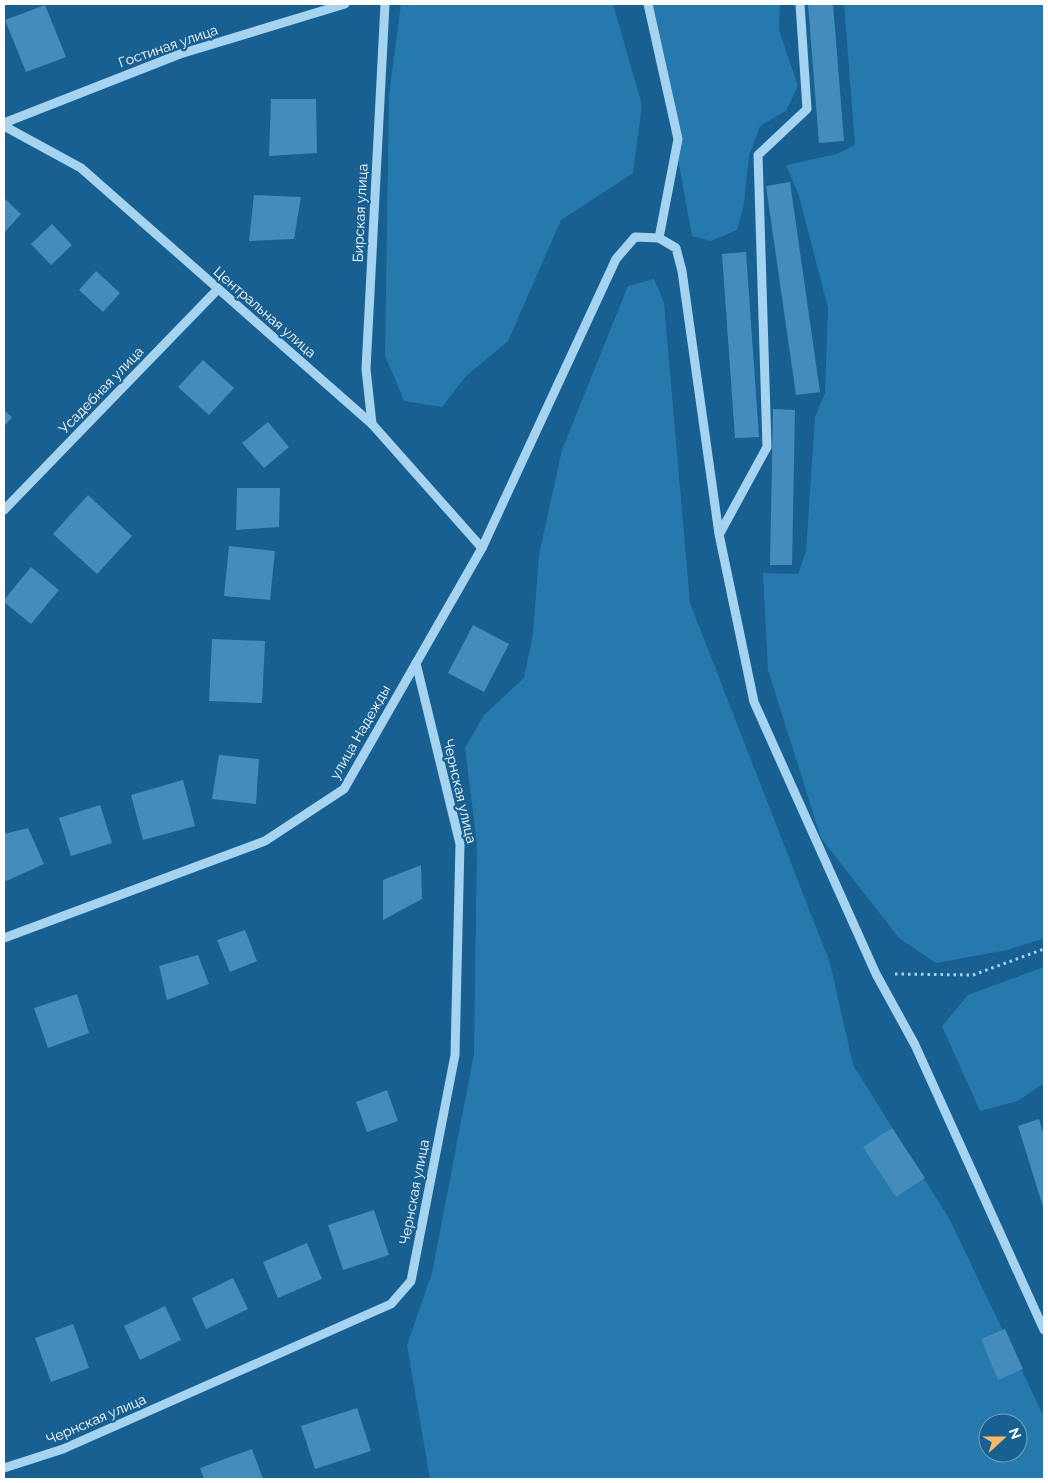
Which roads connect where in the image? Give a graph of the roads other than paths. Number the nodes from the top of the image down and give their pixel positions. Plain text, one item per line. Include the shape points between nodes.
1 (345, 4) edge
2 (385, 4) edge
3 (648, 4) edge
4 (800, 4) edge
5 (4, 124) edge
6 (659, 238) junction
7 (218, 289) junction
8 (372, 424) junction
9 (4, 510) edge
10 (719, 534) junction
11 (482, 548) junction
12 (416, 663) junction
13 (4, 938) edge
14 (1044, 1330) edge
15 (4, 1468) edge

1 - 5 street, Гостиная улица via 180,54
2 - 8 street, Бирская улица via 366,369
3 - 6 street via 678,139
4 - 10 street via 807,109 758,155 767,447
5 - 7 street, Центральная улица via 81,168
6 - 10 street via 676,248 682,271
6 - 11 street, улица Надежды via 635,237 616,259
7 - 8 street, Центральная улица
7 - 9 street, Усадебная улица
8 - 11 street, Центральная улица
10 - 14 street via 754,702 876,974 915,1045
11 - 12 street, улица Надежды
12 - 13 street, улица Надежды via 344,789 265,841
12 - 15 street, Чернская улица via 460,844 455,1055 411,1281 391,1304 63,1449

